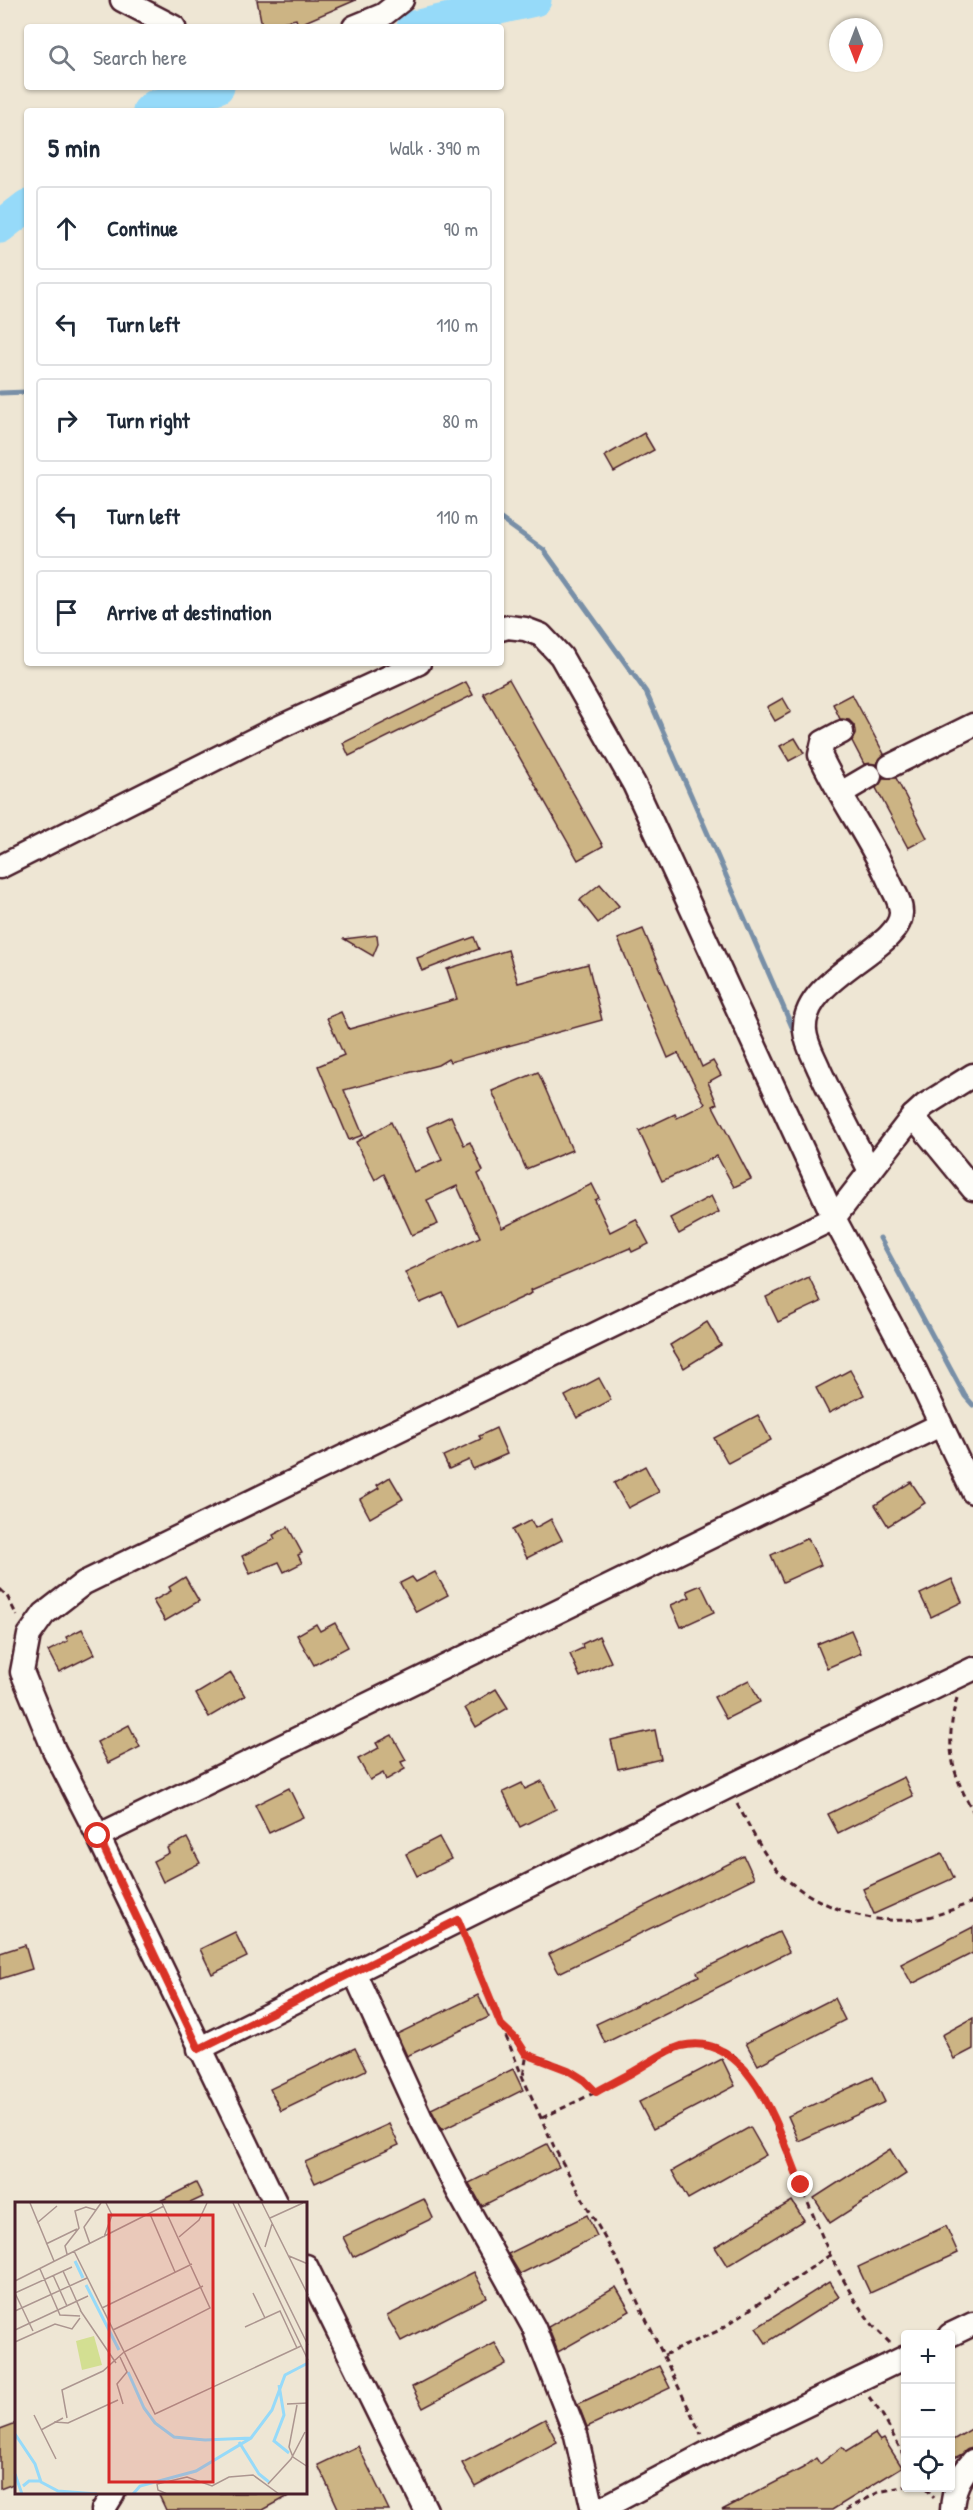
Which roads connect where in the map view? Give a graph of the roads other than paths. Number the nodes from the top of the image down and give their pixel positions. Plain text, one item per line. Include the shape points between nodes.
1 (123, 0) edge
2 (402, 0) edge
3 (168, 24) edge
4 (361, 24) edge
5 (504, 628) edge
6 (412, 666) edge
7 (973, 725) edge
8 (842, 732) dead end
9 (841, 793) junction
10 (0, 867) edge
11 (973, 1075) edge
12 (913, 1116) junction
13 (870, 1171) junction
14 (973, 1189) edge
15 (834, 1218) junction
16 (940, 1425) junction
17 (973, 1492) edge
18 (969, 1671) edge
19 (98, 1836) junction
20 (354, 1972) junction
21 (199, 2049) junction
22 (275, 2202) edge
23 (308, 2276) edge
24 (314, 2305) edge
25 (973, 2324) edge
26 (955, 2333) edge
27 (901, 2359) edge
28 (973, 2461) edge
29 (112, 2495) edge
30 (103, 2510) edge
31 (426, 2510) edge
32 (593, 2510) edge
33 (599, 2510) edge
34 (952, 2510) edge

1 - 3 street
2 - 4 street via 383,15
5 - 15 street via 541,635 561,656 594,712 634,784
6 - 10 street via 271,731
7 - 9 street
8 - 9 street via 823,742 820,755
9 - 13 street via 884,870 901,916 887,938 842,971 816,998 807,1012 805,1034
11 - 12 street
12 - 13 street
12 - 14 street
13 - 15 street
15 - 16 street
15 - 19 street via 84,1583 44,1614 29,1635 22,1672 54,1750
16 - 17 street
16 - 19 street
18 - 20 street
19 - 21 street
20 - 21 street
20 - 32 street via 422,2121 534,2328 576,2435
21 - 22 street
23 - 24 street
24 - 31 street
25 - 26 street
27 - 33 street
28 - 34 street via 959,2478
29 - 30 street

